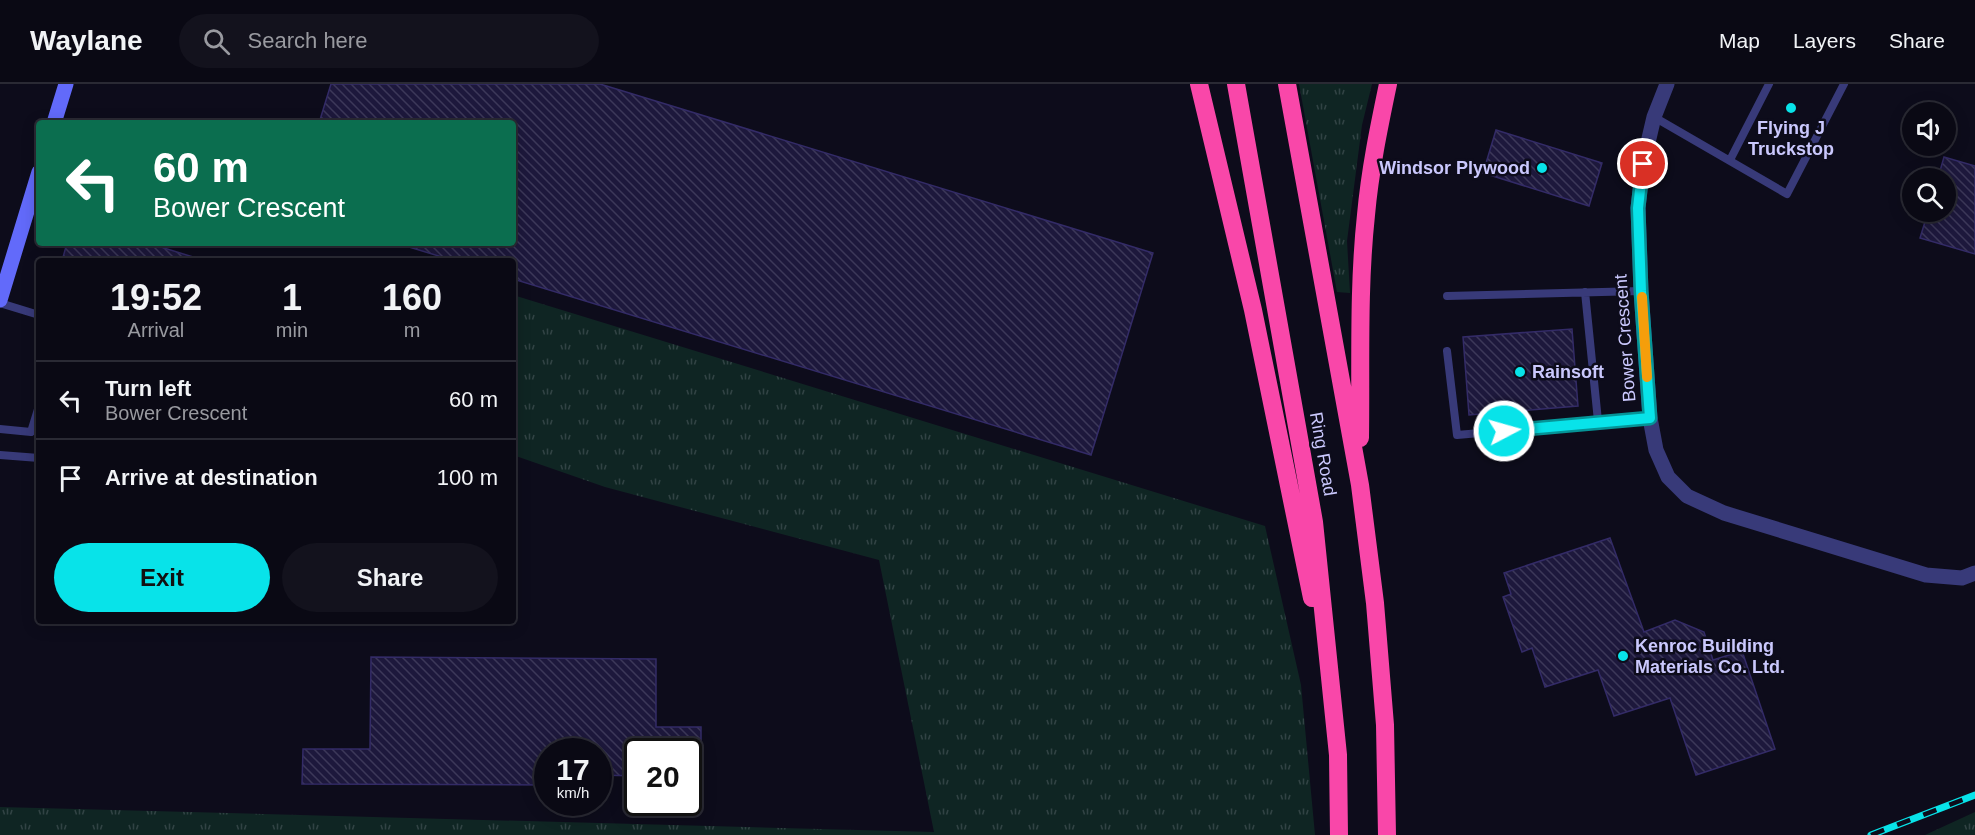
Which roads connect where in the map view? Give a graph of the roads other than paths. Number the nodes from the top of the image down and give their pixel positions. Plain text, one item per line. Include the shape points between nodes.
1 (66, 84) edge
2 (1198, 84) edge
3 (1236, 84) edge
4 (1287, 84) edge
5 (1388, 84) edge
6 (1667, 84) edge
7 (1769, 84) edge
8 (1844, 84) edge
9 (1654, 117) junction
10 (55, 120) edge
11 (1730, 160) junction
12 (36, 182) edge
13 (1641, 291) junction
14 (1585, 292) junction
15 (1447, 296) dead end
16 (0, 302) edge
17 (36, 314) edge
18 (1447, 351) dead end
19 (36, 416) edge
20 (1650, 418) junction
21 (1598, 421) junction
22 (0, 429) edge
23 (0, 455) edge
24 (36, 458) edge
25 (1360, 485) junction
26 (1975, 573) edge
27 (1329, 679) junction
28 (1339, 835) edge
29 (1387, 835) edge

1 - 10 main road
2 - 27 highway via 1253,310
3 - 27 highway, Ring Road via 1314,522
4 - 25 highway, Ring Road
5 - 25 highway via 1365,216
6 - 9 street, Bower Crescent
7 - 11 lane
8 - 11 lane via 1787,194
9 - 11 lane
9 - 13 street, Bower Crescent via 1638,208
12 - 16 main road
13 - 14 lane
13 - 20 street, Bower Crescent
14 - 15 lane
14 - 21 lane
16 - 17 lane
18 - 21 lane via 1457,435
19 - 22 lane via 31,432
20 - 21 lane
20 - 26 street, Bower Crescent via 1656,450 1668,477 1687,496 1724,513 1926,575 1962,578
23 - 24 lane
25 - 29 highway, Ring Road via 1375,603
27 - 28 highway, Ring Road via 1338,755

